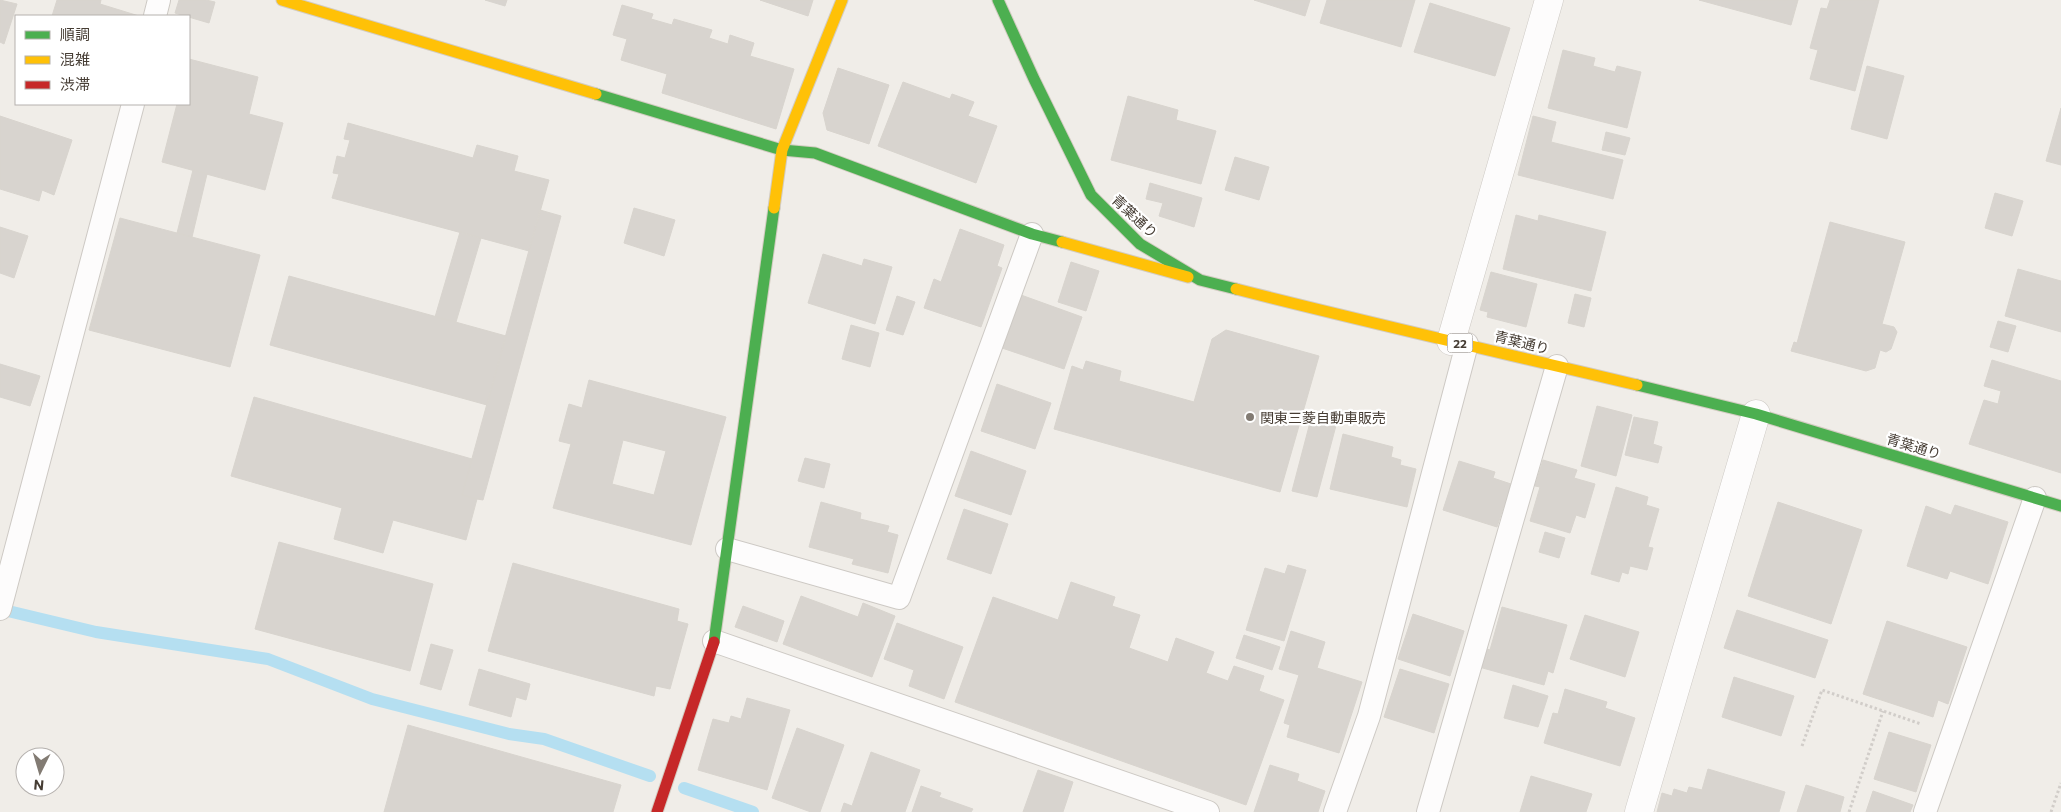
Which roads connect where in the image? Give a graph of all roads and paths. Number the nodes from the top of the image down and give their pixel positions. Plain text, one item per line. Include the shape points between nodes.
1 (159, 0) edge
2 (282, 0) edge
3 (842, 0) edge
4 (998, 0) edge
5 (1550, 0) edge
6 (155, 15) edge
7 (133, 105) edge
8 (782, 150) junction
9 (1032, 234) junction
10 (1200, 280) junction
11 (1459, 342) junction
12 (1557, 366) junction
13 (1756, 414) junction
14 (2035, 498) junction
15 (2061, 506) edge
16 (727, 549) junction
17 (2, 601) edge
18 (714, 640) junction
19 (1883, 711) junction
20 (1952, 735) junction
21 (1802, 746) dead end
22 (2061, 783) edge
23 (658, 812) edge
24 (1208, 812) edge
25 (1336, 812) edge
26 (1428, 812) edge
27 (1639, 812) edge
28 (1849, 812) edge
29 (1925, 812) edge
30 (2051, 812) edge

1 - 6 lane
2 - 8 street
3 - 8 street
4 - 10 street, 青葉通り / 22 via 1091,195 1140,244
5 - 11 street
7 - 17 lane
8 - 9 street via 815,153
8 - 16 street
9 - 10 street
9 - 16 lane via 899,598
10 - 11 street, 青葉通り / 22 via 1364,322
11 - 12 street, 青葉通り / 22
11 - 25 lane via 1368,716
12 - 13 street, 青葉通り / 22
12 - 26 lane
13 - 14 street, 青葉通り / 22
13 - 27 street
14 - 15 street, 青葉通り / 22
14 - 20 lane
16 - 18 street
18 - 23 street
18 - 24 lane
19 - 20 path
19 - 21 path via 1822,690
19 - 28 path
20 - 29 lane
22 - 30 path

